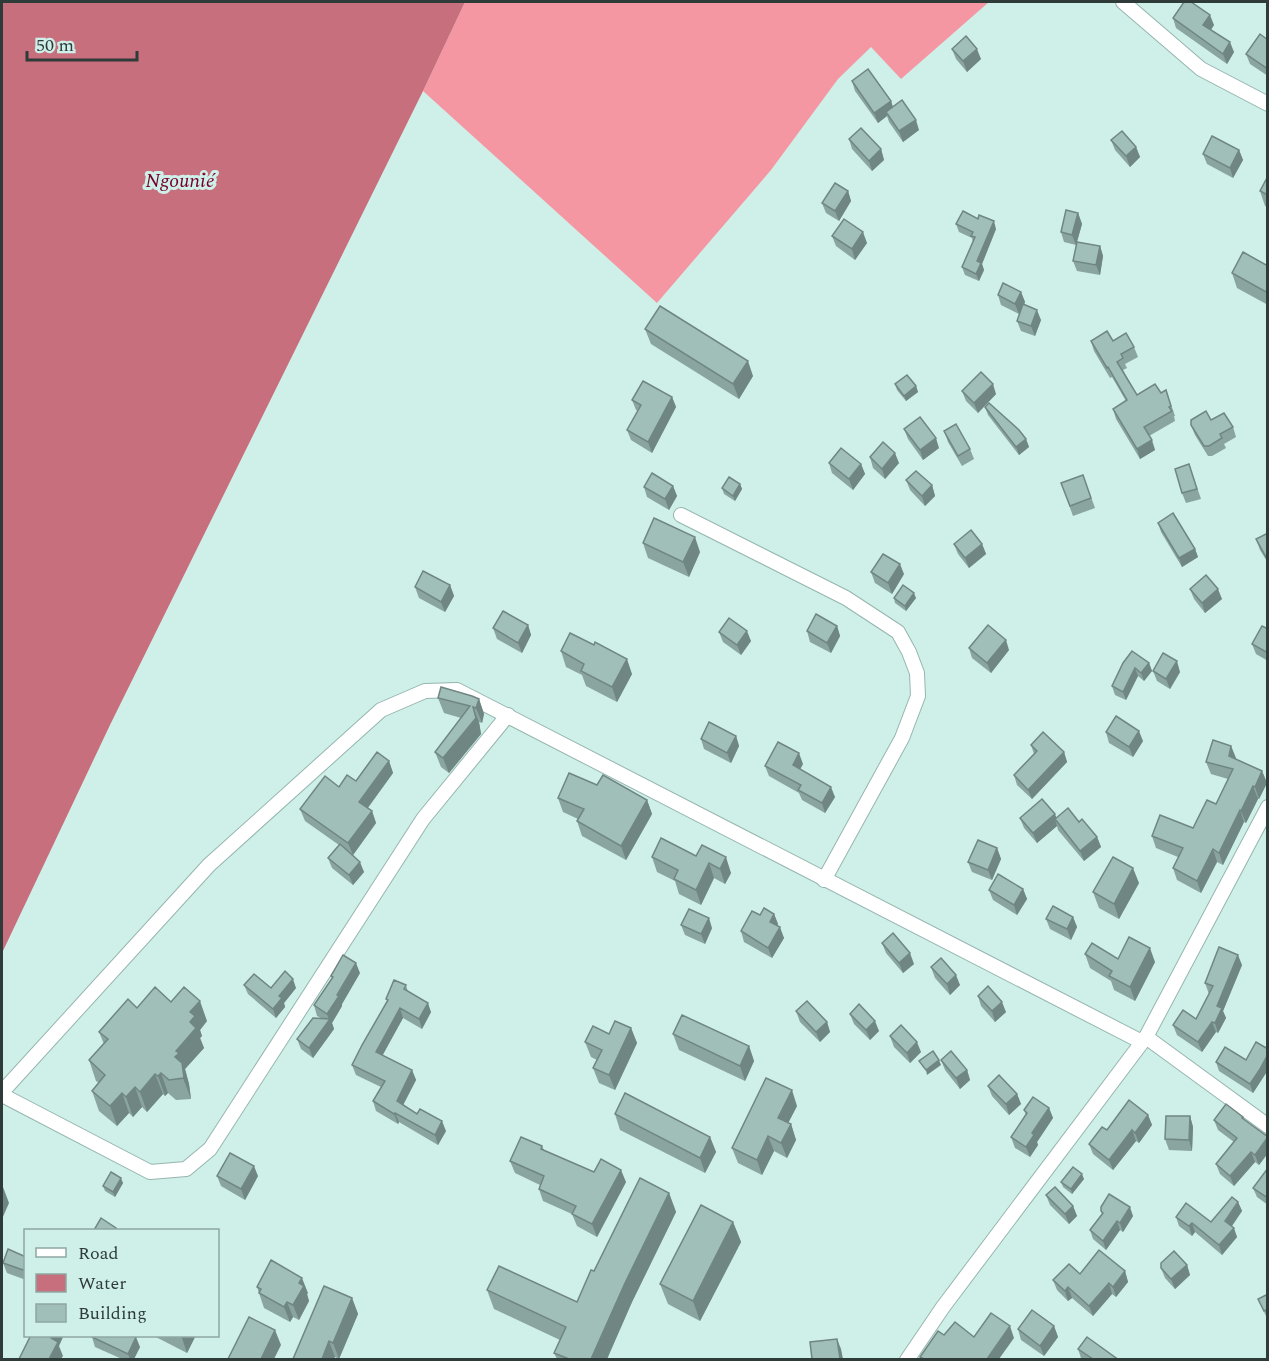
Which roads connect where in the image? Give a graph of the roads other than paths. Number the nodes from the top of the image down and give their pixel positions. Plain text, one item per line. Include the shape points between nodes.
1 (1123, 2) edge
2 (1268, 104) edge
3 (681, 515) dead end
4 (508, 715) junction
5 (1268, 807) edge
6 (824, 880) junction
7 (1144, 1040) junction
8 (2, 1093) edge
9 (1268, 1126) edge
10 (907, 1359) edge

1 - 2 street via 1201,69
3 - 6 street via 846,598 898,632 909,652 917,673 918,696 902,738
4 - 6 street
4 - 8 street via 456,690 425,691 381,710 210,865
4 - 8 street via 423,819 210,1149 186,1169 150,1172
5 - 7 street
6 - 7 street
7 - 9 street
7 - 10 street

